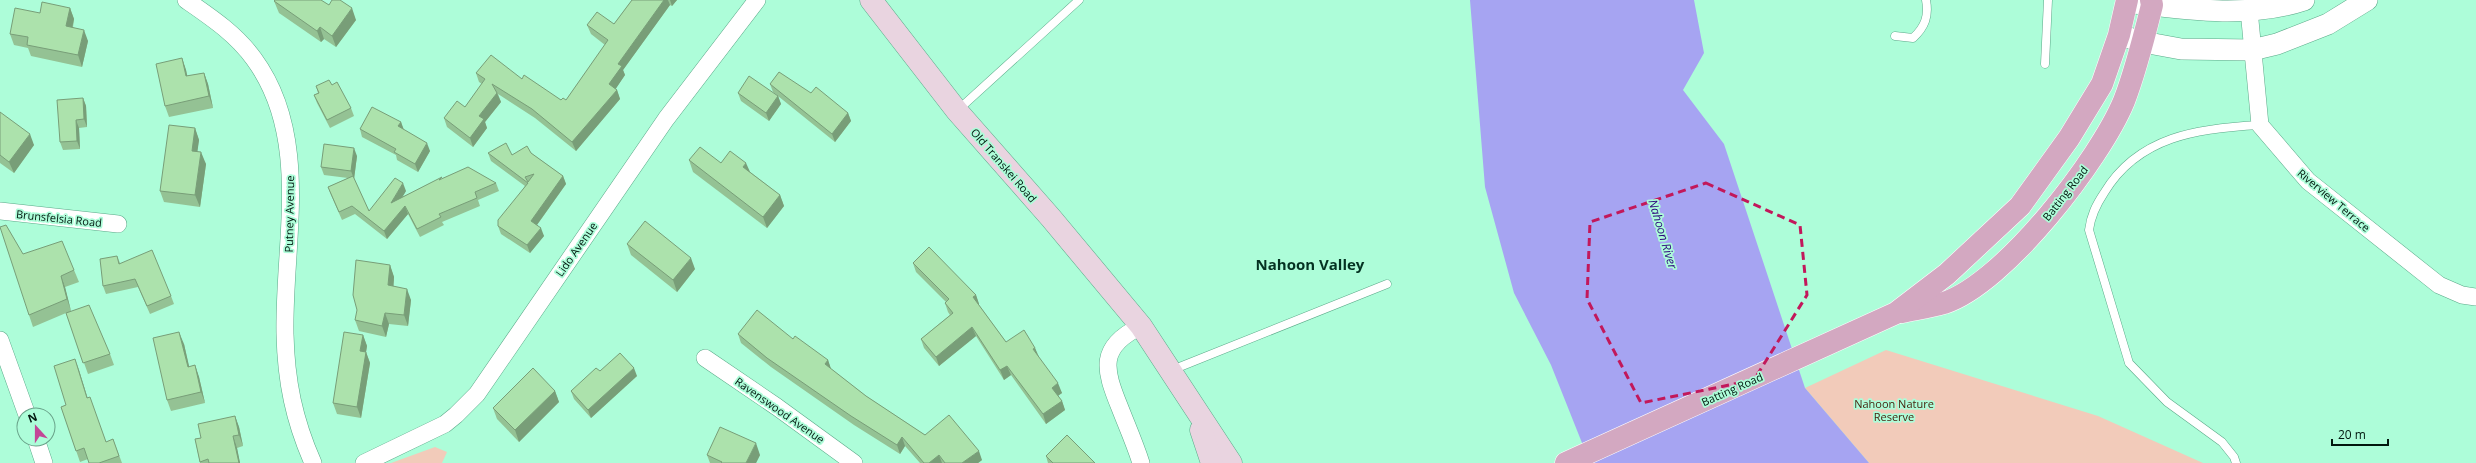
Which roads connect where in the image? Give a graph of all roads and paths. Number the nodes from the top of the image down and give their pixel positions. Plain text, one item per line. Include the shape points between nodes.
1 (186, 0) edge
2 (757, 0) edge
3 (872, 0) edge
4 (1079, 0) edge
5 (1926, 0) edge
6 (2048, 0) edge
7 (2304, 0) edge
8 (2367, 0) edge
9 (2126, 1) edge
10 (2151, 2) edge
11 (2249, 10) junction
12 (2119, 35) junction
13 (1895, 36) dead end
14 (2143, 42) junction
15 (2252, 50) junction
16 (2045, 64) dead end
17 (957, 111) junction
18 (2260, 125) junction
19 (0, 211) edge
20 (118, 224) dead end
21 (1387, 284) dead end
22 (2476, 297) edge
23 (1896, 313) junction
24 (1141, 326) junction
25 (0, 340) edge
26 (705, 358) dead end
27 (1172, 370) junction
28 (1191, 400) junction
29 (24, 407) edge
30 (39, 447) edge
31 (838, 458) edge
32 (44, 463) edge
33 (313, 463) edge
34 (364, 463) edge
35 (854, 463) edge
36 (1141, 463) edge
37 (1212, 463) edge
38 (1231, 463) edge
39 (1566, 463) edge
40 (2236, 463) edge

1 - 33 street, Putney Avenue via 223,24 255,60 278,105 287,135 290,173 286,358 299,432
2 - 34 street, Lido Avenue via 666,119 477,394 444,424
3 - 17 main road, Old Transkei Road
4 - 17 lane
5 - 13 lane via 1928,11 1924,28 1913,38
6 - 16 lane
7 - 11 street
8 - 15 street via 2328,24 2277,44
9 - 10 street
9 - 12 main road, Batting Road
10 - 11 street via 2183,9
10 - 14 main road, Batting Road
11 - 15 street
12 - 14 street
12 - 23 main road, Batting Road via 2102,84 2069,138 2020,206 1953,269
14 - 15 street via 2198,51
14 - 23 main road, Batting Road via 2124,101 2096,153 2024,243 1967,291 1944,303
15 - 18 street
17 - 24 main road, Old Transkei Road
18 - 22 street, Riverview Terrace via 2295,167 2320,191 2439,285 2462,295
18 - 40 lane via 2215,127 2196,131 2147,149 2112,180 2090,218 2089,230 2129,363 2167,402 2222,442
19 - 20 street, Brunsfelsia Road
21 - 27 lane
23 - 39 main road, Batting Road
24 - 27 main road, Old Transkei Road
24 - 36 street via 1127,333 1114,345 1109,356 1107,372
25 - 29 street
26 - 31 street, Ravenswood Avenue
27 - 28 main road, Old Transkei Road
28 - 37 main road, Old Transkei Road
28 - 38 main road, Old Transkei Road
30 - 32 street
31 - 35 street, Ravenswood Avenue

